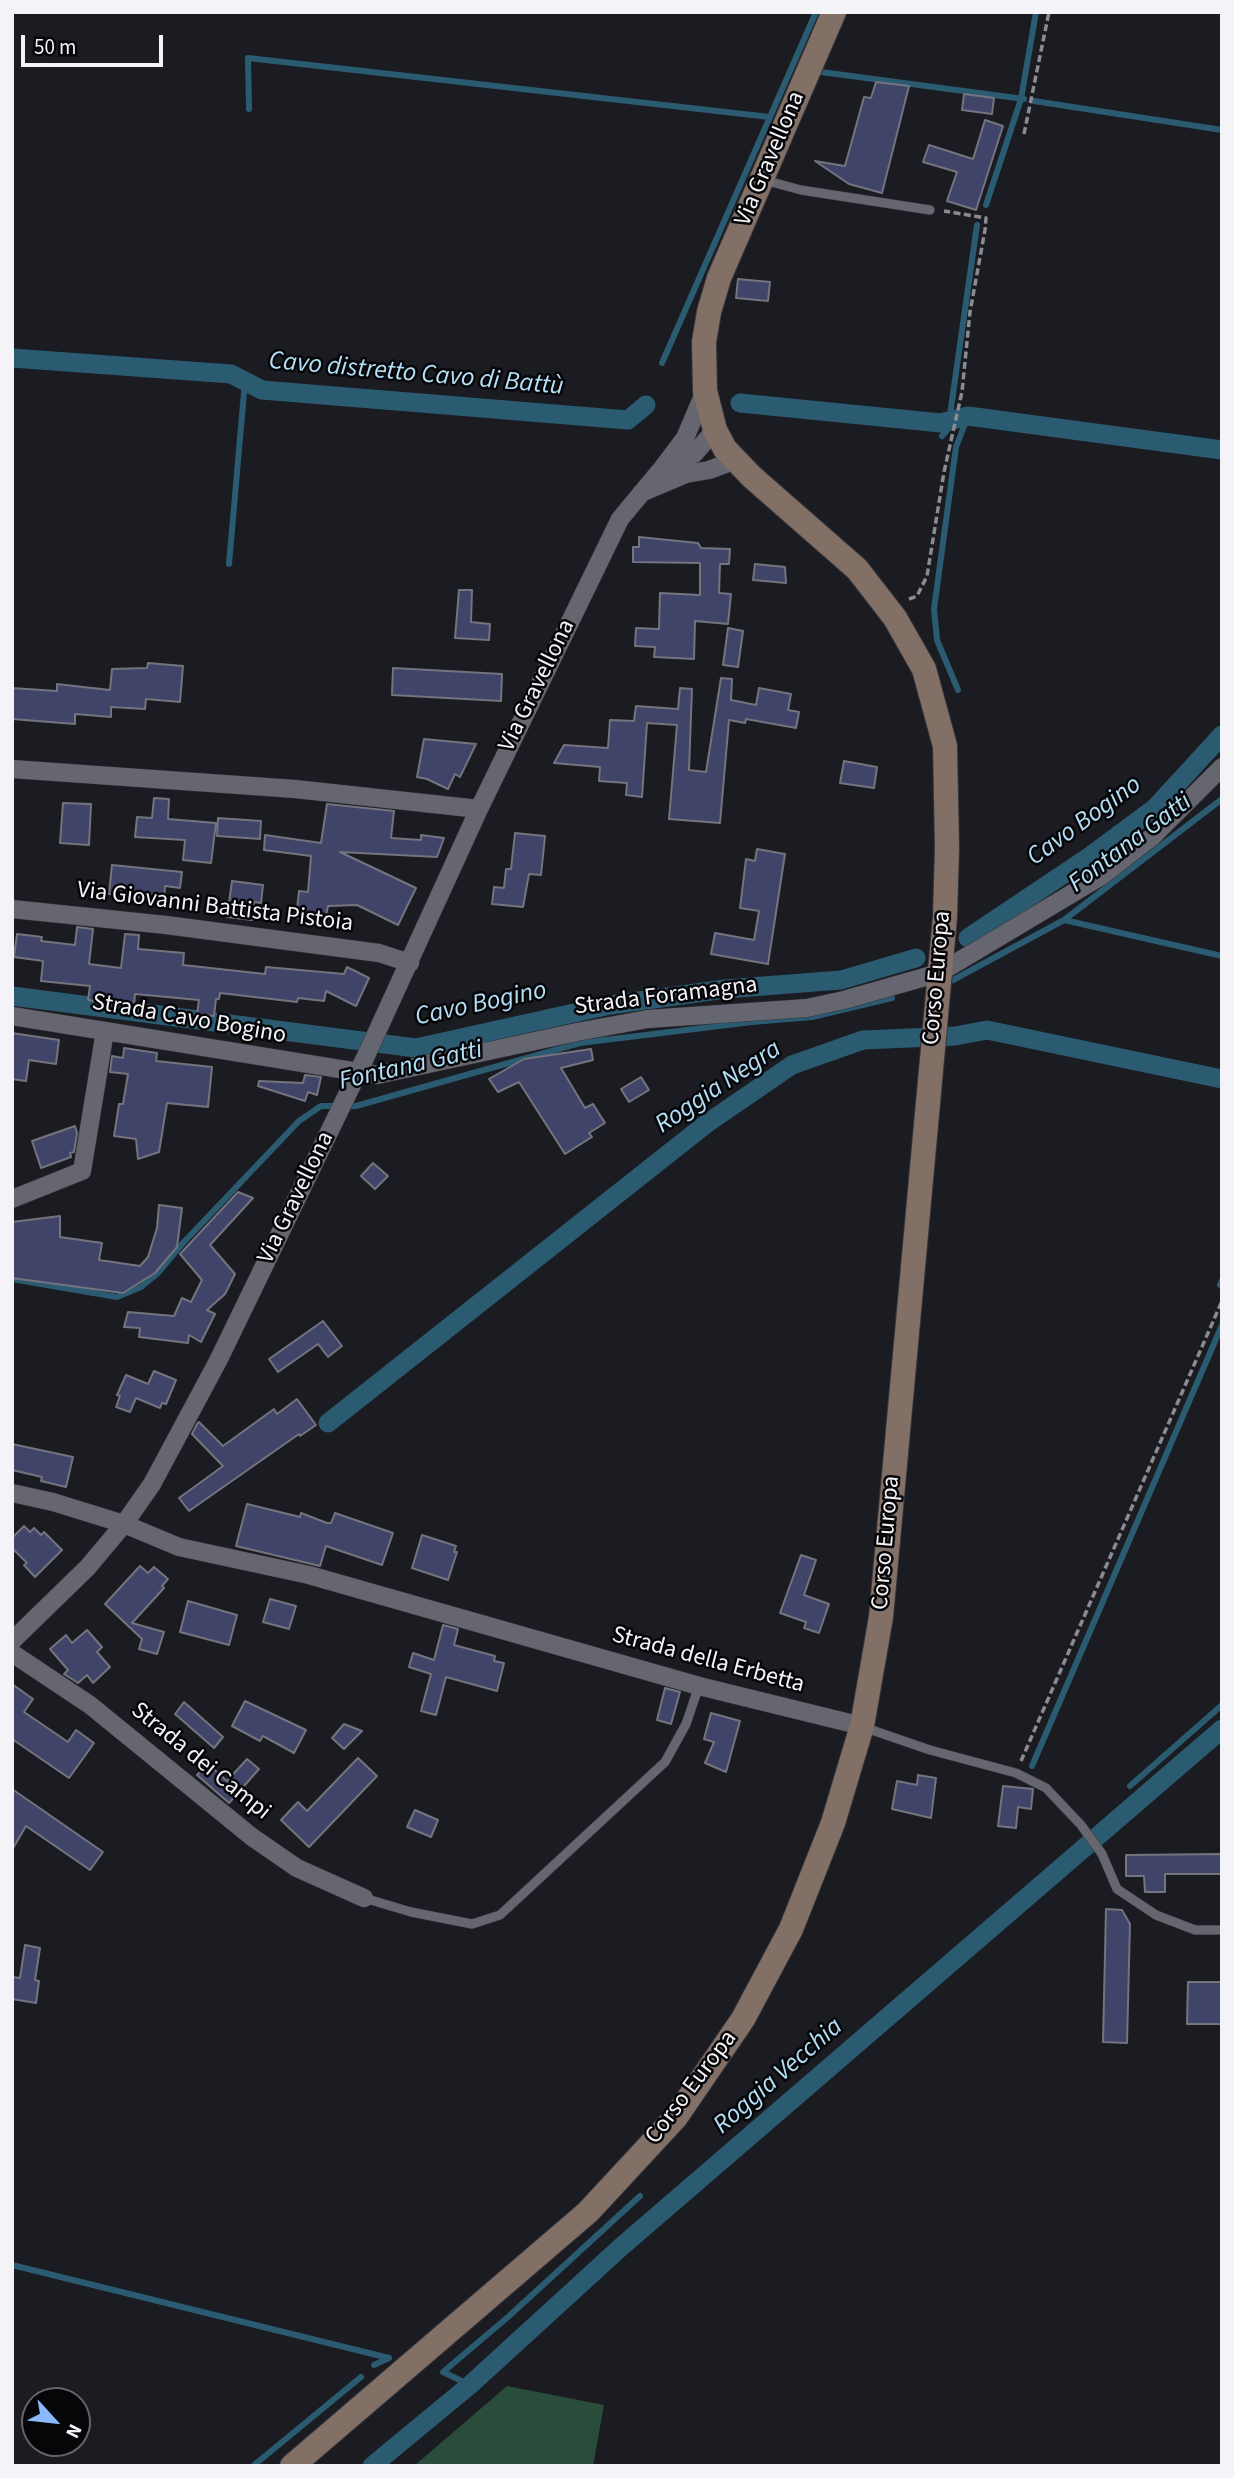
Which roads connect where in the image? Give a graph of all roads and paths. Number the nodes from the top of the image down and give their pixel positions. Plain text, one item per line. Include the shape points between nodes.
1 (834, 12) edge
2 (1049, 12) edge
3 (1024, 134) dead end
4 (762, 180) junction
5 (930, 210) joint
6 (705, 391) junction
7 (715, 430) junction
8 (744, 469) junction
9 (659, 472) junction
10 (638, 495) junction
11 (887, 608) junction
12 (1222, 767) edge
13 (12, 769) edge
14 (479, 809) junction
15 (12, 909) edge
16 (410, 963) junction
17 (939, 973) junction
18 (12, 1016) edge
19 (105, 1031) junction
20 (361, 1066) junction
21 (12, 1199) edge
22 (1222, 1301) edge
23 (12, 1493) edge
24 (124, 1524) junction
25 (12, 1641) edge
26 (12, 1653) edge
27 (699, 1686) junction
28 (862, 1726) junction
29 (1016, 1773) junction
30 (364, 1898) joint
31 (1222, 1930) edge
32 (292, 2466) edge

1 - 4 main road, Via Gravellona
2 - 3 path
4 - 5 lane
4 - 6 main road, Via Gravellona via 709,312
5 - 11 path via 986,218 962,392 927,576 916,596
6 - 7 main road, Via Gravellona
6 - 9 street, Via Gravellona via 685,438
7 - 8 main road, Via Gravellona
7 - 9 street, Via Gravellona via 694,454
8 - 10 street via 686,474
8 - 11 main road, Corso Europa via 857,569
9 - 10 street, Via Gravellona
10 - 14 street, Via Gravellona via 620,519
11 - 17 main road, Corso Europa via 924,668 946,746 947,862
12 - 17 street, Strada Foramagna via 1152,837 1103,874
13 - 14 street via 295,789
14 - 16 street, Via Gravellona
15 - 16 street, Via Giovanni Battista Pistoia via 379,953
16 - 20 street, Via Gravellona
17 - 20 street, Strada Foramagna via 807,1007 648,1019 377,1075
17 - 28 main road, Corso Europa via 881,1617
18 - 19 street, Strada Cavo Bogino
19 - 20 street, Strada Cavo Bogino
19 - 21 street via 82,1171
20 - 24 street, Via Gravellona via 188,1420
22 - 29 path
23 - 24 street, Strada della Erbetta
24 - 25 street, Via Gravellona via 88,1567
24 - 27 street, Strada della Erbetta via 179,1547 309,1575
26 - 30 street, Strada dei Campi via 90,1705 252,1837 297,1868
27 - 28 street, Strada della Erbetta
27 - 30 lane via 686,1724 665,1762 500,1915 472,1924
28 - 29 lane, Strada della Erbetta
28 - 32 main road, Corso Europa via 833,1823 792,1929 743,2019 676,2117 588,2213
29 - 31 lane, Strada della Erbetta via 1046,1788 1081,1825 1102,1854 1117,1889 1156,1915 1195,1930

